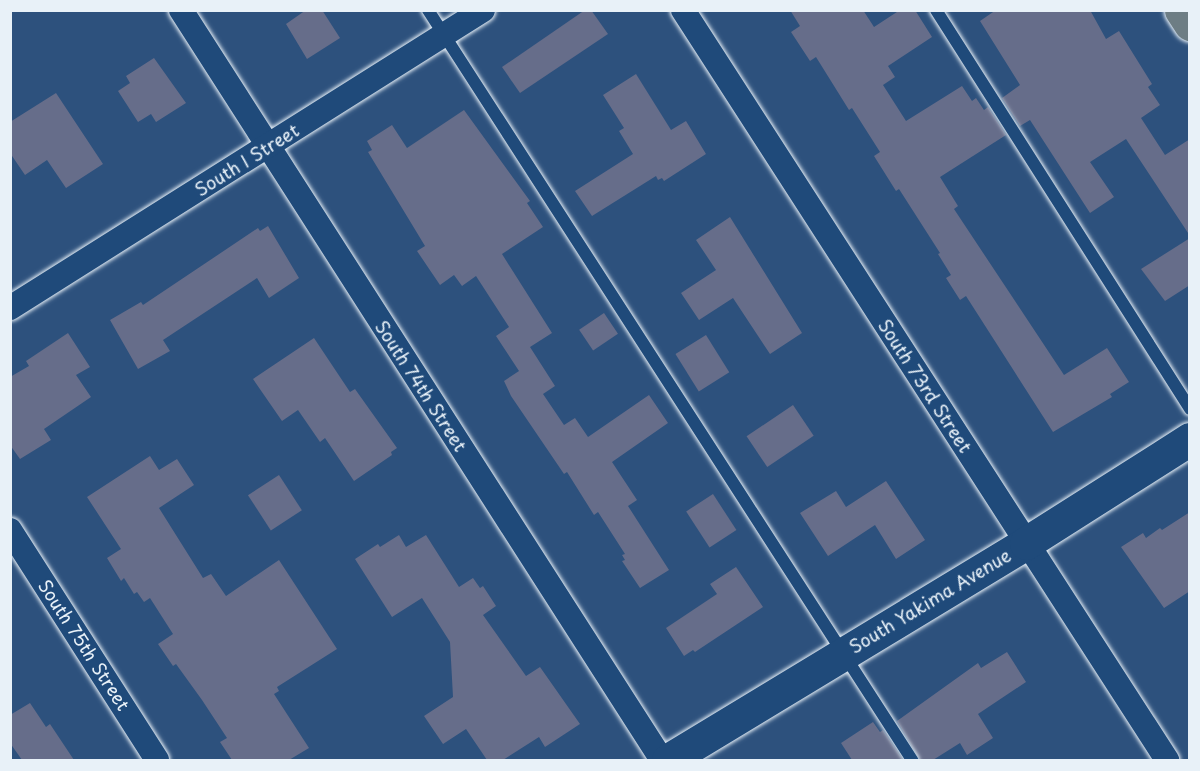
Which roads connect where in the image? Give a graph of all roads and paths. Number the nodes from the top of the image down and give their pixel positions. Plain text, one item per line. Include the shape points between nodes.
1 (181, 10) edge
2 (428, 10) edge
3 (483, 10) edge
4 (683, 10) edge
5 (936, 10) edge
6 (1181, 10) edge
7 (1190, 24) edge
8 (444, 36) junction
9 (268, 147) junction
10 (10, 308) edge
11 (1190, 409) edge
12 (1190, 439) edge
13 (10, 530) edge
14 (1026, 543) junction
15 (845, 653) junction
16 (157, 760) edge
17 (662, 760) edge
18 (668, 760) edge
19 (912, 760) edge
20 (1167, 760) edge

1 - 9 street, South 74th Street
2 - 8 lane
3 - 8 street, South I Street
4 - 14 street, South 73rd Street
5 - 11 lane
6 - 7 main road
8 - 9 street, South I Street
8 - 15 lane
9 - 10 street, South I Street
9 - 17 street, South 74th Street
12 - 14 main road, South Yakima Avenue
13 - 16 street, South 75th Street
14 - 15 main road, South Yakima Avenue
14 - 20 street, South 73rd Street
15 - 18 main road, South Yakima Avenue
15 - 19 lane

